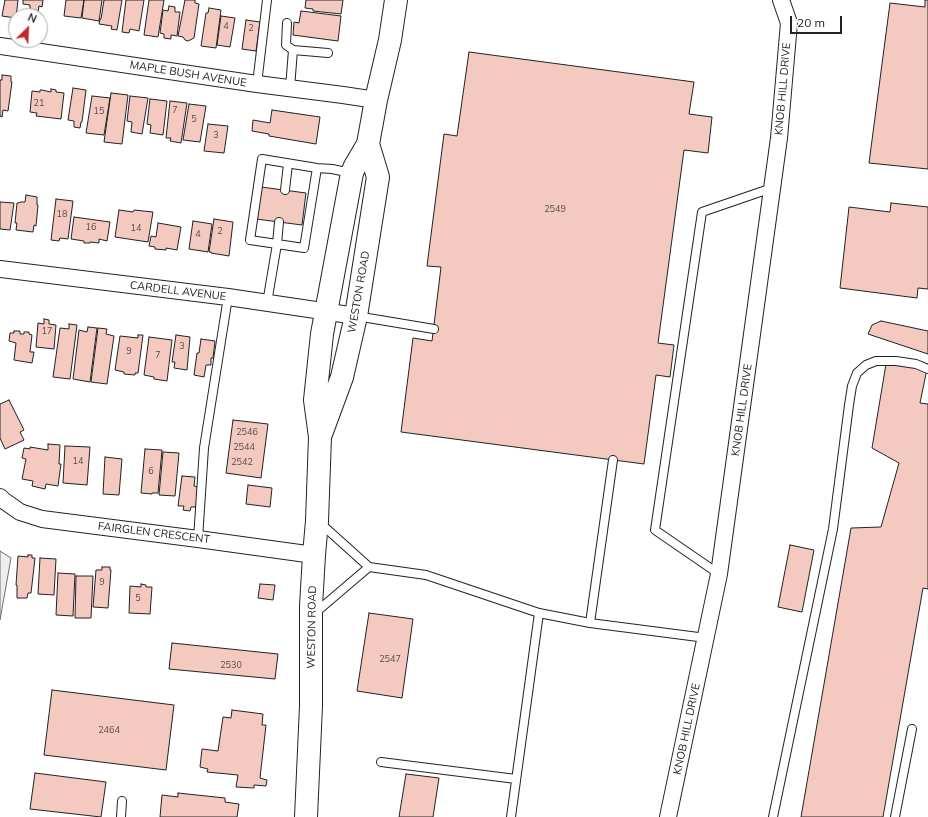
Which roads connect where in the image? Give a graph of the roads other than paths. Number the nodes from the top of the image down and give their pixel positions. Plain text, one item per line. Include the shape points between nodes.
1 (267, 0) edge
2 (396, 0) edge
3 (781, 0) edge
4 (288, 23) dead end
5 (0, 46) edge
6 (293, 50) junction
7 (328, 53) dead end
8 (257, 84) junction
9 (290, 88) junction
10 (376, 100) junction
11 (368, 144) junction
12 (288, 164) junction
13 (317, 168) junction
14 (352, 173) junction
15 (772, 188) junction
16 (285, 190) dead end
17 (279, 222) dead end
18 (277, 244) junction
19 (0, 269) edge
20 (228, 296) junction
21 (267, 303) junction
22 (326, 311) junction
23 (356, 316) junction
24 (434, 329) dead end
25 (928, 369) edge
26 (320, 437) junction
27 (613, 460) dead end
28 (0, 498) edge
29 (317, 520) junction
30 (198, 539) junction
31 (314, 555) junction
32 (369, 567) junction
33 (719, 574) junction
34 (539, 613) junction
35 (312, 616) junction
36 (590, 622) junction
37 (706, 638) junction
38 (912, 729) dead end
39 (381, 762) dead end
40 (516, 779) junction
41 (122, 801) dead end
42 (121, 817) edge
43 (306, 817) edge
44 (511, 817) edge
45 (668, 817) edge
46 (773, 817) edge
47 (895, 817) edge

1 - 8 lane
2 - 10 main road, WESTON ROAD
3 - 15 street, KNOB HILL DRIVE via 788,23 779,138
4 - 6 lane via 286,45
5 - 8 street, MAPLE BUSH AVENUE
6 - 7 lane
6 - 9 lane
8 - 9 street, MAPLE BUSH AVENUE
9 - 10 street, MAPLE BUSH AVENUE
10 - 11 main road, WESTON ROAD
11 - 14 main road, WESTON ROAD
11 - 23 main road, WESTON ROAD via 378,177
12 - 13 lane
12 - 16 lane
12 - 18 lane via 262,159 250,240
13 - 14 lane
13 - 18 lane via 304,248
14 - 22 main road, WESTON ROAD
15 - 33 street, KNOB HILL DRIVE
15 - 33 lane via 702,212 655,530
17 - 18 lane
18 - 21 lane
19 - 20 street, CARDELL AVENUE
20 - 21 street, CARDELL AVENUE
20 - 30 lane via 204,448
21 - 22 street, CARDELL AVENUE
22 - 23 street, CARDELL AVENUE
22 - 26 main road, WESTON ROAD via 315,400
23 - 24 lane
23 - 26 main road, WESTON ROAD via 342,377
25 - 46 lane via 916,364 876,360 857,373 852,386 833,529
26 - 29 main road, WESTON ROAD
27 - 36 lane
28 - 30 street, FAIRGLEN CRESCENT via 20,512 42,519
29 - 31 main road, WESTON ROAD
29 - 32 lane
30 - 31 street, FAIRGLEN CRESCENT
31 - 35 main road, WESTON ROAD
32 - 34 lane via 426,575
32 - 35 lane
33 - 37 street, KNOB HILL DRIVE
34 - 36 lane
34 - 40 lane
35 - 43 main road, WESTON ROAD
36 - 37 lane
37 - 45 street, KNOB HILL DRIVE
38 - 47 lane
39 - 40 lane
40 - 44 lane
41 - 42 lane

